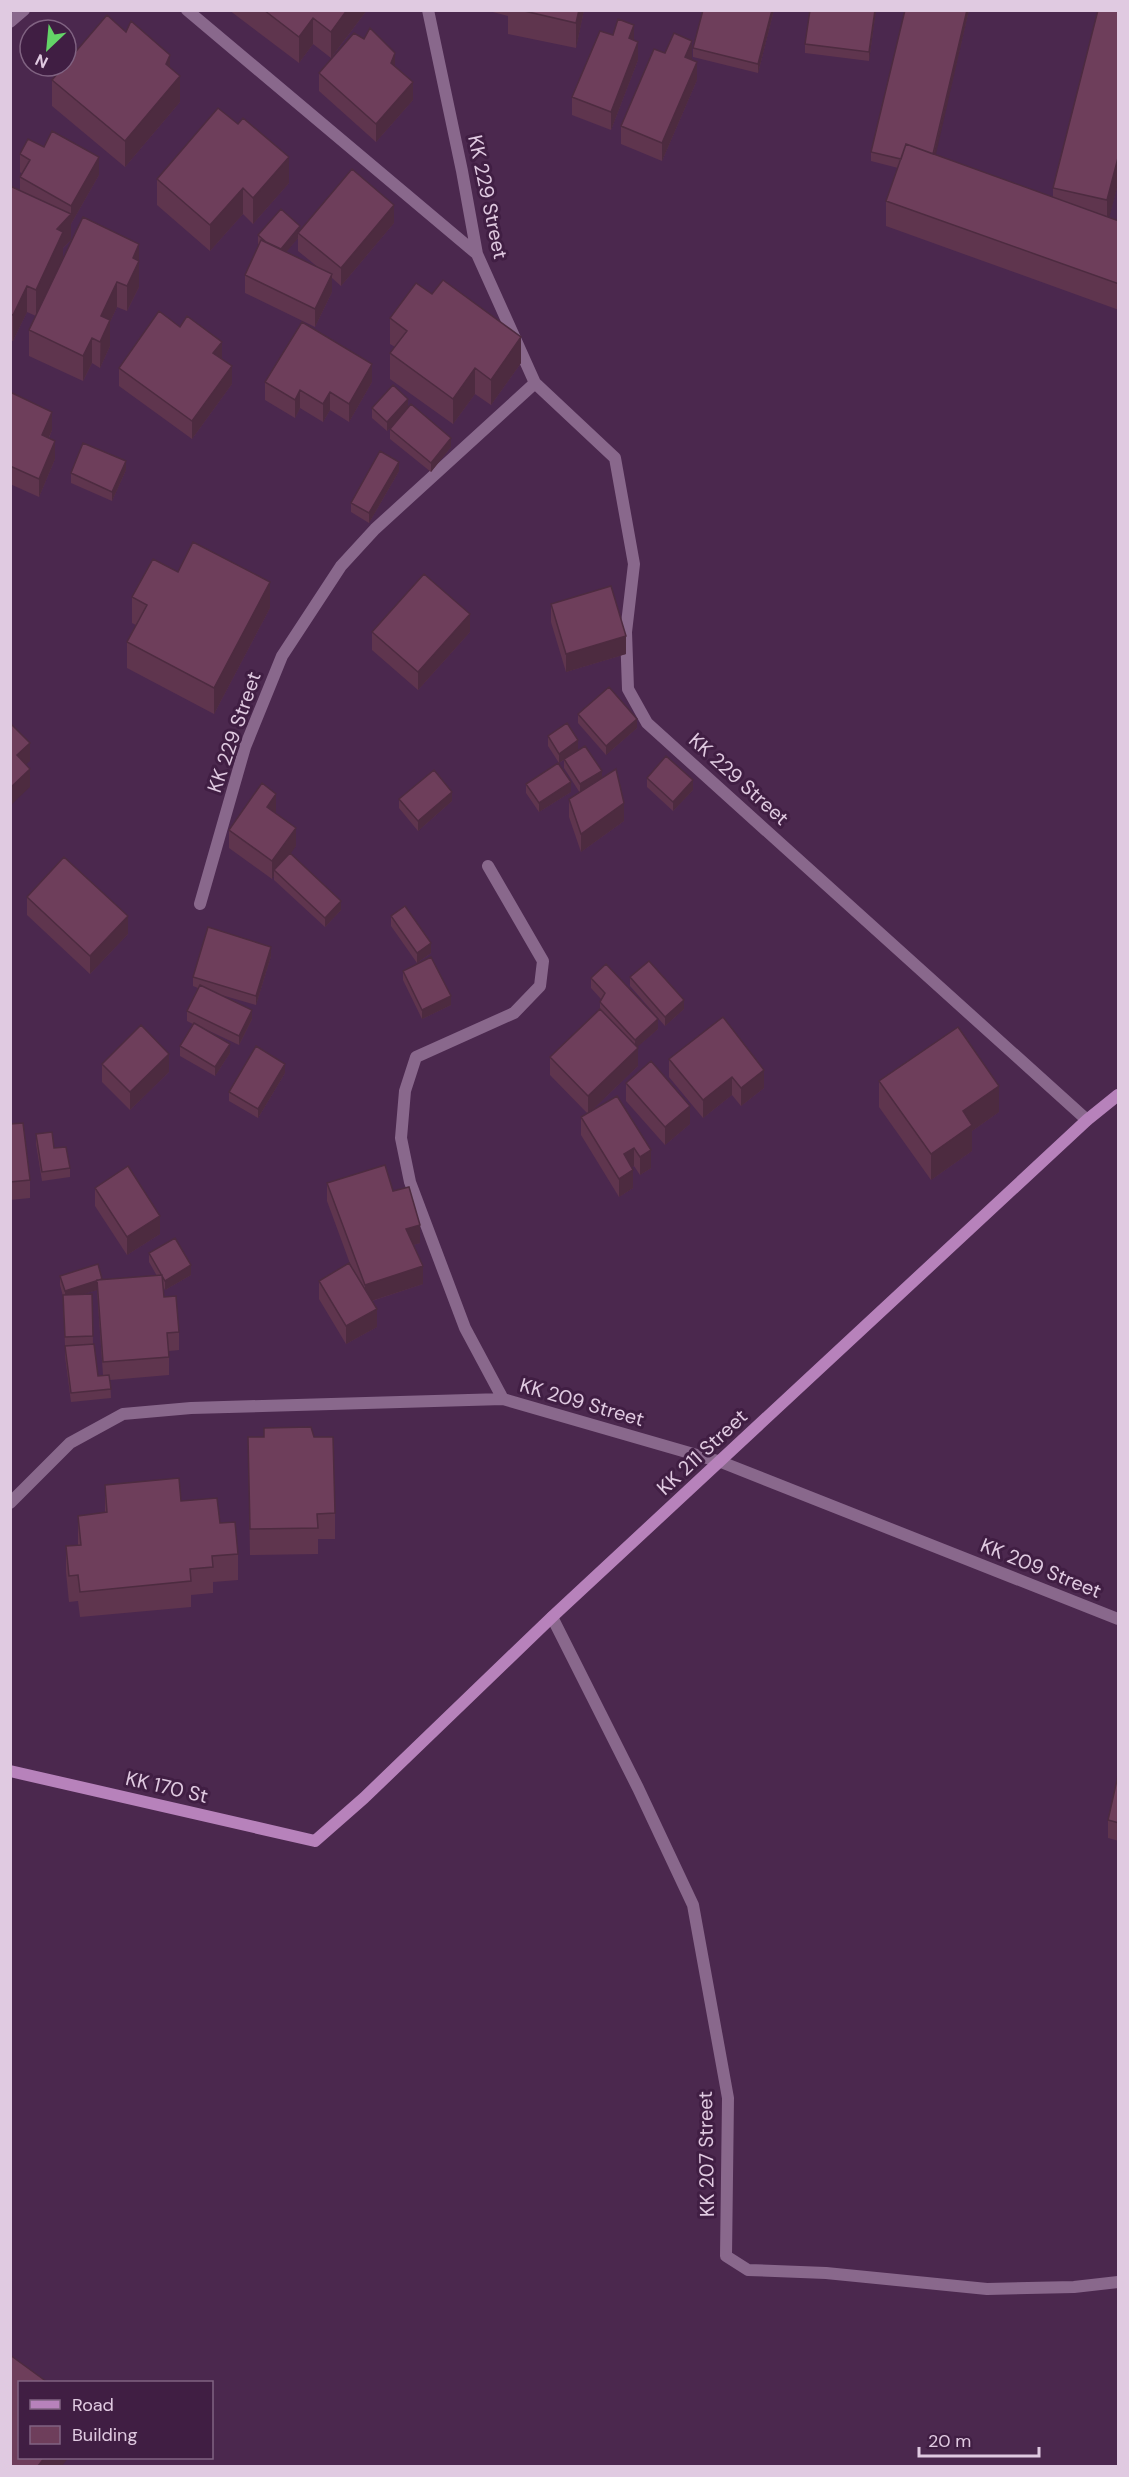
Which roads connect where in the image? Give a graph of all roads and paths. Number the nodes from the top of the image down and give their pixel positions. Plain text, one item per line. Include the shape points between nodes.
1 (24, 10) edge
2 (188, 10) edge
3 (428, 10) edge
4 (10, 22) edge
5 (477, 254) junction
6 (536, 383) junction
7 (488, 866) dead end
8 (200, 904) dead end
9 (1119, 1095) edge
10 (1087, 1120) junction
11 (503, 1400) junction
12 (721, 1462) junction
13 (10, 1503) edge
14 (552, 1617) junction
15 (1119, 1619) edge
16 (10, 1771) edge
17 (315, 1841) joint
18 (1119, 2282) edge

1 - 4 street
2 - 5 street
3 - 5 street, KK 229 Street
5 - 6 street, KK 229 Street
6 - 8 street, KK 229 Street via 375,529 341,566 282,656 245,747
6 - 10 street, KK 229 Street via 615,458 633,564 626,632 628,689 647,723
7 - 11 street, KK 209 Street via 543,961 540,986 514,1013 416,1057 405,1091 401,1138 410,1182 465,1328
9 - 10 main road, KK 211 Street
10 - 12 main road, KK 211 Street
11 - 12 street, KK 209 Street
11 - 13 street via 191,1408 123,1414 70,1443
12 - 14 main road, KK 211 Street
12 - 15 street, KK 209 Street
14 - 17 main road, KK 211 Street
14 - 18 street, KK 207 Street via 693,1905 728,2098 726,2256 748,2270 826,2273 987,2289
16 - 17 main road, KK 170 St

